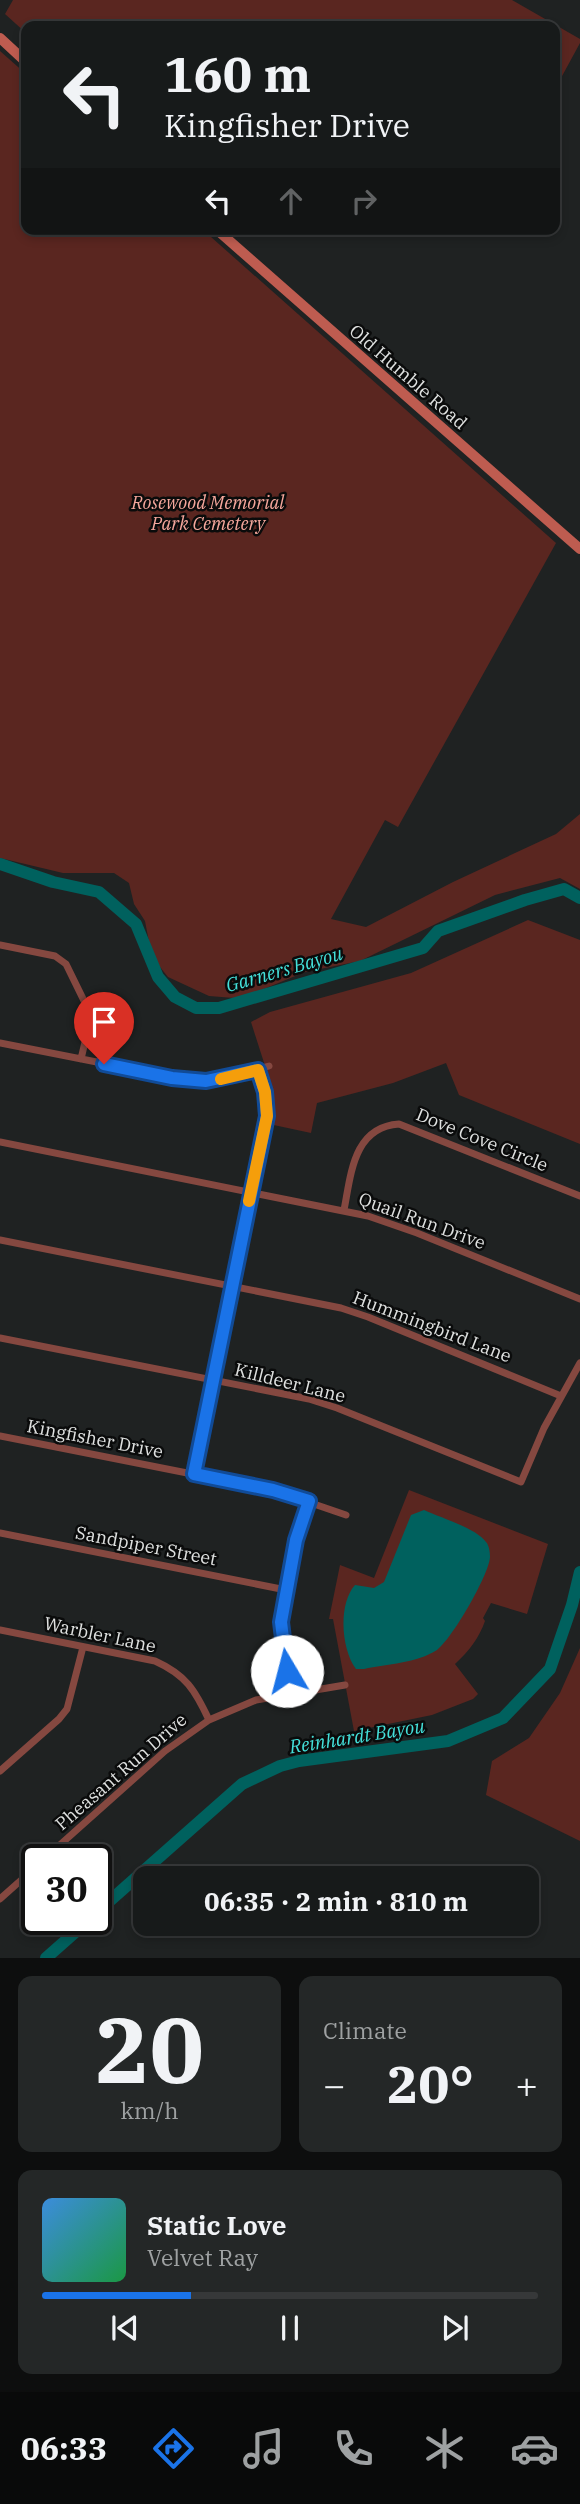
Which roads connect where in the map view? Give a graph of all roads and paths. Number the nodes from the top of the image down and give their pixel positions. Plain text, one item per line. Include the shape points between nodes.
1 (0, 38) edge
2 (21, 57) edge
3 (223, 235) edge
4 (580, 549) edge
5 (0, 945) edge
6 (0, 1043) edge
7 (81, 1059) junction
8 (269, 1066) dead end
9 (258, 1070) junction
10 (0, 1142) edge
11 (251, 1192) junction
12 (580, 1196) edge
13 (344, 1210) junction
14 (0, 1240) edge
15 (232, 1286) junction
16 (580, 1299) edge
17 (0, 1338) edge
18 (580, 1363) edge
19 (214, 1381) junction
20 (561, 1396) junction
21 (0, 1436) edge
22 (194, 1474) junction
23 (309, 1501) junction
24 (346, 1516) dead end
25 (0, 1533) edge
26 (286, 1590) junction
27 (0, 1630) edge
28 (83, 1647) junction
29 (345, 1685) dead end
30 (292, 1694) junction
31 (209, 1720) junction
32 (0, 1772) edge
33 (61, 1844) edge
34 (21, 1880) edge
35 (0, 1899) edge

1 - 2 main road
3 - 4 main road, Old Humble Road
5 - 7 street via 55,956 66,964 89,1011
6 - 7 street
7 - 9 street via 188,1080 223,1079
8 - 9 street
9 - 11 street via 267,1116
10 - 11 street, Quail Run Drive
11 - 13 street, Quail Run Drive
11 - 15 street
12 - 13 street, Dove Cove Circle via 399,1124 381,1128 361,1144
13 - 16 street, Quail Run Drive via 405,1228
14 - 15 street, Hummingbird Lane
15 - 19 street
15 - 20 street, Hummingbird Lane via 368,1317
17 - 19 street, Killdeer Lane
18 - 20 street
19 - 20 street, Killdeer Lane via 337,1408 522,1482
19 - 22 street
21 - 22 street, Kingfisher Drive
22 - 23 street, Kingfisher Drive
23 - 24 street, Kingfisher Drive
23 - 26 street
25 - 26 street, Sandpiper Street
26 - 30 street via 281,1622
27 - 28 street, Warbler Lane
28 - 31 street, Warbler Lane via 172,1668 196,1693
28 - 32 street via 67,1709
29 - 30 street, Pheasant Run Drive
30 - 31 street, Pheasant Run Drive via 257,1700
31 - 33 street, Pheasant Run Drive via 166,1751
34 - 35 street

